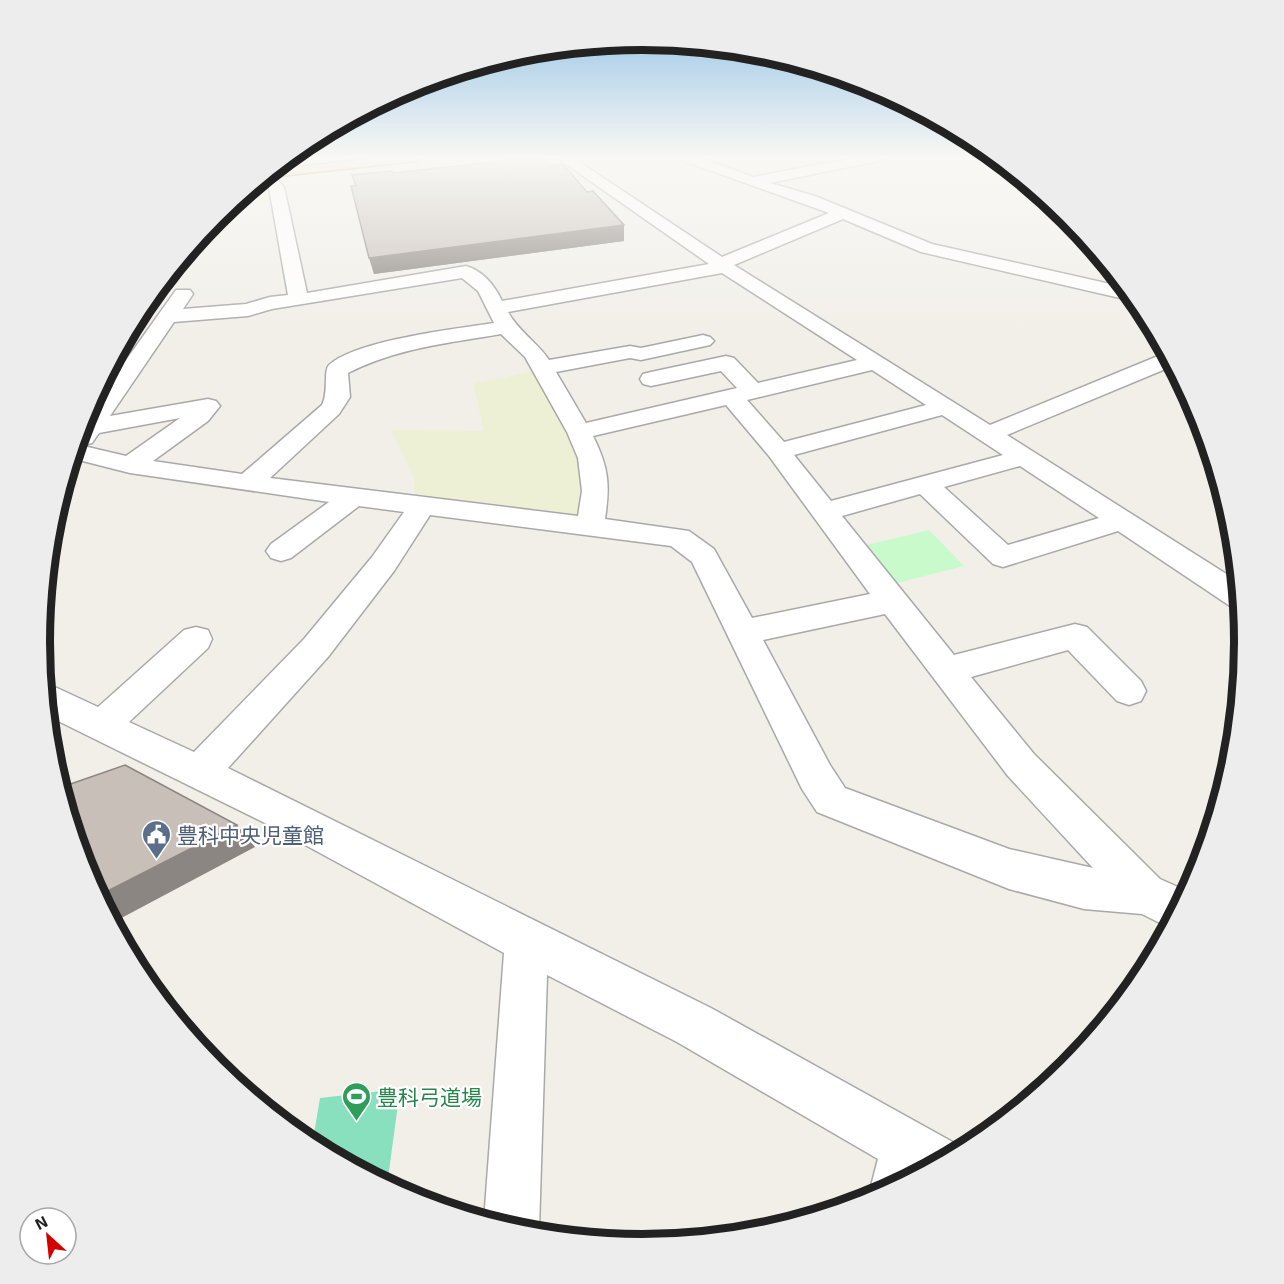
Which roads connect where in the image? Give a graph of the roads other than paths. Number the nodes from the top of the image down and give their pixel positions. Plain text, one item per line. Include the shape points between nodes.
1 (282, 217) edge
2 (651, 217) edge
3 (834, 217) edge
4 (852, 217) edge
5 (722, 265) junction
6 (1120, 292) edge
7 (183, 294) dead end
8 (299, 300) junction
9 (169, 316) junction
10 (501, 318) junction
11 (704, 341) dead end
12 (1164, 362) edge
13 (874, 363) junction
14 (542, 368) junction
15 (651, 379) dead end
16 (741, 393) junction
17 (947, 407) junction
18 (91, 426) edge
19 (90, 427) edge
20 (579, 432) junction
21 (989, 434) junction
22 (778, 451) junction
23 (81, 452) edge
24 (1024, 457) junction
25 (129, 465) junction
26 (248, 483) junction
27 (925, 484) junction
28 (354, 496) junction
29 (423, 505) junction
30 (824, 512) junction
31 (1112, 523) dead end
32 (590, 526) junction
33 (281, 551) dead end
34 (1232, 592) edge
35 (892, 601) junction
36 (742, 632) junction
37 (196, 639) dead end
38 (948, 670) junction
39 (1129, 691) dead end
40 (53, 702) edge
41 (101, 726) junction
42 (199, 773) junction
43 (1145, 894) junction
44 (1172, 907) edge
45 (529, 942) junction
46 (915, 1165) edge
47 (511, 1219) edge

1 - 8 street
2 - 5 street
3 - 5 street
4 - 6 street via 927,248
5 - 10 street
5 - 13 street
7 - 9 street
8 - 9 street via 248,310
8 - 10 street via 466,272 486,288
9 - 18 street
10 - 14 street
10 - 26 street via 386,349 337,369 338,397 331,409
11 - 14 street
12 - 21 street
13 - 16 street
13 - 17 street
14 - 20 street
15 - 16 street via 726,363
16 - 20 street
16 - 22 street
17 - 21 street
17 - 22 street
19 - 25 street via 208,406
20 - 32 street via 591,458 596,491
21 - 24 street
22 - 30 street
23 - 25 street
24 - 27 street
24 - 34 street
25 - 26 street
26 - 28 street
27 - 30 street
27 - 31 street via 1003,557
28 - 29 street
28 - 33 street
29 - 32 street
29 - 42 street via 383,564 316,648
30 - 35 street
32 - 36 street via 679,538 704,556
35 - 36 street
35 - 38 street
36 - 43 street via 831,800 1009,868 1084,888
37 - 41 street
38 - 39 street via 1075,636
38 - 43 street via 1021,765
40 - 41 street
41 - 42 street
42 - 45 street
43 - 44 street
45 - 46 street via 694,1025
45 - 47 street

